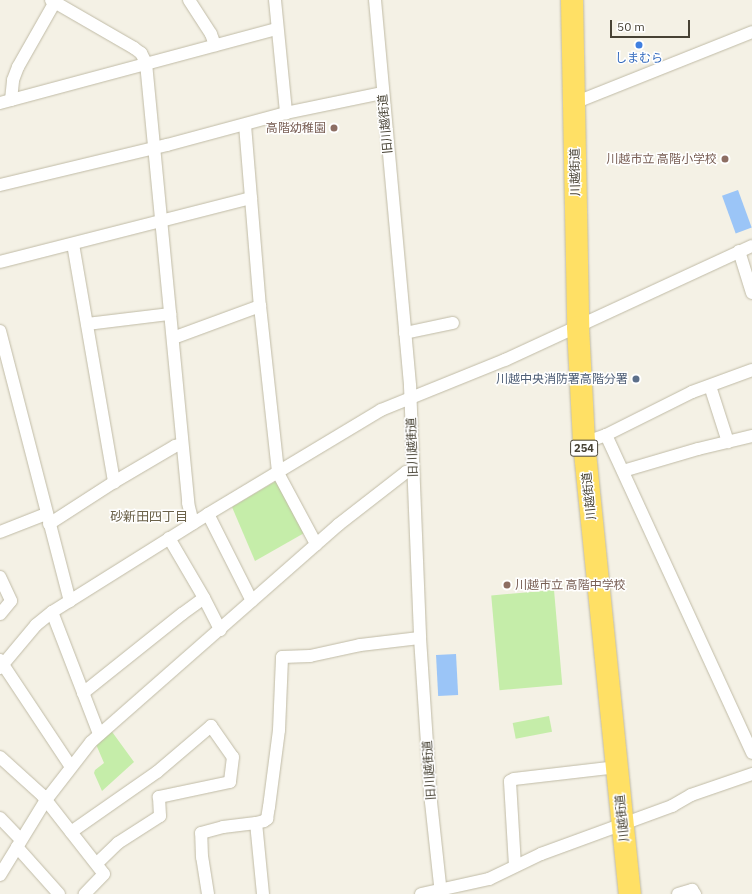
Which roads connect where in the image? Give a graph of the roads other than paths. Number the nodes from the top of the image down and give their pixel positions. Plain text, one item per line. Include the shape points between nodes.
1 (189, 0) edge
2 (275, 0) edge
3 (375, 0) edge
4 (572, 0) edge
5 (54, 1) edge
6 (278, 29) junction
7 (752, 32) edge
8 (216, 44) junction
9 (146, 63) junction
10 (382, 93) junction
11 (6, 102) edge
12 (574, 103) junction
13 (286, 113) junction
14 (245, 125) junction
15 (154, 148) junction
16 (0, 185) edge
17 (251, 198) junction
18 (162, 221) junction
19 (73, 244) junction
20 (752, 246) edge
21 (739, 251) junction
22 (0, 262) edge
23 (752, 292) edge
24 (260, 306) junction
25 (170, 314) junction
26 (453, 323) dead end
27 (87, 324) junction
28 (578, 326) junction
29 (0, 331) edge
30 (405, 333) junction
31 (172, 338) junction
32 (3, 361) edge
33 (752, 370) edge
34 (710, 386) junction
35 (411, 399) junction
36 (606, 435) junction
37 (752, 436) edge
38 (728, 442) junction
39 (584, 443) junction
40 (182, 444) junction
41 (413, 471) junction
42 (623, 471) junction
43 (278, 473) junction
44 (114, 482) junction
45 (208, 514) junction
46 (48, 519) junction
47 (193, 523) junction
48 (0, 532) edge
49 (169, 538) junction
50 (316, 544) junction
51 (0, 577) edge
52 (204, 598) junction
53 (70, 601) junction
54 (252, 601) junction
55 (52, 612) junction
56 (0, 614) edge
57 (220, 630) junction
58 (420, 638) junction
59 (1, 664) edge
60 (83, 693) junction
61 (99, 734) junction
62 (752, 753) edge
63 (0, 757) edge
64 (71, 767) junction
65 (617, 767) junction
66 (752, 774) edge
67 (46, 800) junction
68 (0, 818) edge
69 (256, 823) junction
70 (623, 823) junction
71 (71, 832) junction
72 (19, 844) junction
73 (97, 863) junction
74 (515, 866) junction
75 (0, 874) edge
76 (441, 892) edge
77 (59, 894) edge
78 (85, 894) edge
79 (208, 894) edge
80 (264, 894) edge
81 (421, 894) edge
82 (630, 894) edge
83 (678, 894) edge
84 (695, 894) edge

1 - 8 street
2 - 6 street
3 - 10 street, 旧川越街道
4 - 12 highway, 川越街道 / 254
5 - 9 street via 141,53
5 - 11 street via 18,67
6 - 8 street
6 - 13 street
7 - 12 street
8 - 9 street
9 - 11 street
9 - 15 street
10 - 13 street
10 - 30 street, 旧川越街道
12 - 28 highway, 川越街道 / 254
13 - 14 street
14 - 15 street
14 - 17 street
15 - 16 street
15 - 18 street
17 - 18 street
17 - 24 street
18 - 19 street
18 - 25 street
19 - 22 street
19 - 27 street
20 - 21 street
21 - 23 street
21 - 28 street
24 - 31 street
24 - 43 street
25 - 27 street
25 - 31 street
26 - 30 street
27 - 44 street
28 - 35 street
28 - 39 highway, 川越街道 / 254
29 - 32 street
30 - 35 street, 旧川越街道
31 - 40 street
32 - 46 street
33 - 34 street
34 - 36 street
34 - 38 street
35 - 41 street, 旧川越街道
35 - 43 street via 381,410
36 - 39 street
36 - 42 street
37 - 38 street
38 - 42 street
39 - 65 highway, 川越街道 / 254
40 - 44 street
40 - 47 street via 188,503
41 - 50 street via 406,472
41 - 58 street, 旧川越街道
42 - 62 street
43 - 45 street
43 - 50 street
44 - 46 street
45 - 47 street
45 - 54 street
46 - 48 street
46 - 53 street
47 - 49 street
49 - 52 street
49 - 53 street
50 - 54 street
51 - 56 street via 11,601
52 - 57 street
52 - 60 street
53 - 55 street
54 - 57 street
55 - 59 street via 36,625
55 - 60 street
57 - 61 street
58 - 69 street via 360,645 310,656 283,656 280,730 269,807 267,819
58 - 76 street, 旧川越街道 via 431,802
59 - 64 street
60 - 61 street
61 - 64 street
63 - 67 street
64 - 67 street
65 - 70 highway, 川越街道 / 254
65 - 74 street via 514,779 510,782
66 - 70 street via 691,795 672,806
67 - 71 street
67 - 72 street
68 - 72 street
69 - 79 street via 201,833
69 - 80 street
70 - 74 street
70 - 82 highway, 川越街道 / 254
71 - 73 street
71 - 73 street via 157,772 211,726 233,757 230,782 159,796 160,816 118,843
72 - 75 street
72 - 77 street
73 - 78 street via 104,874
74 - 76 street via 490,878
76 - 81 street
83 - 84 street via 692,890

